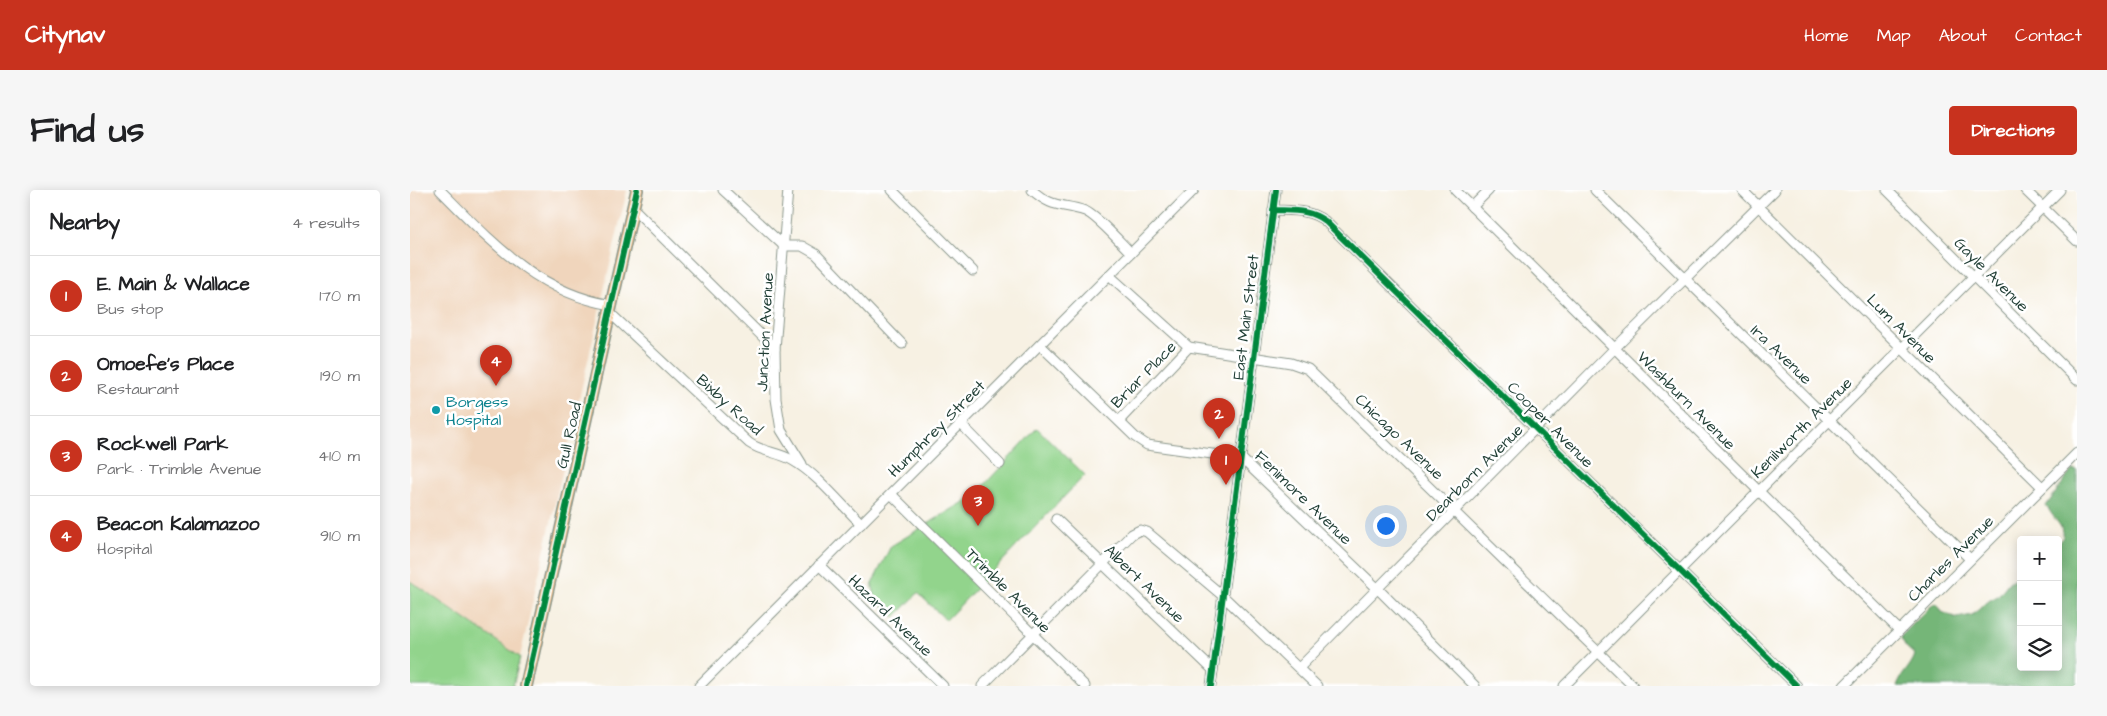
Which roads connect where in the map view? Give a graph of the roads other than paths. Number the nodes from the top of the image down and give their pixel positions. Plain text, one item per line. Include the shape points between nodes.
1 (440, 190) edge
2 (637, 190) edge
3 (723, 190) edge
4 (788, 190) edge
5 (892, 190) edge
6 (1032, 190) edge
7 (1194, 190) edge
8 (1276, 190) edge
9 (1455, 190) edge
10 (1489, 190) edge
11 (1595, 190) edge
12 (1742, 190) edge
13 (1776, 190) edge
14 (1887, 190) edge
15 (2025, 190) edge
16 (2060, 190) edge
17 (1472, 207) junction
18 (1759, 207) junction
19 (2043, 207) junction
20 (634, 208) junction
21 (1273, 210) junction
22 (2077, 242) edge
23 (784, 246) junction
24 (1131, 253) junction
25 (973, 271) dead end
26 (1109, 275) junction
27 (1972, 276) junction
28 (1685, 280) junction
29 (611, 309) junction
30 (902, 344) dead end
31 (1040, 345) junction
32 (1189, 347) junction
33 (1901, 348) junction
34 (776, 349) junction
35 (1614, 349) junction
36 (1254, 357) junction
37 (2077, 380) edge
38 (1828, 420) junction
39 (1119, 421) junction
40 (961, 424) junction
41 (1537, 429) junction
42 (2077, 453) edge
43 (1241, 458) junction
44 (1000, 464) dead end
45 (805, 469) junction
46 (2042, 487) junction
47 (1758, 491) junction
48 (891, 494) junction
49 (1454, 511) junction
50 (1056, 518) dead end
51 (861, 524) junction
52 (1970, 559) junction
53 (1103, 563) junction
54 (819, 565) junction
55 (1679, 570) junction
56 (1378, 588) junction
57 (1223, 596) junction
58 (1898, 630) junction
59 (1032, 635) junction
60 (1598, 652) junction
61 (1299, 668) junction
62 (1213, 670) junction
63 (526, 686) edge
64 (699, 686) edge
65 (943, 686) edge
66 (982, 686) edge
67 (1085, 686) edge
68 (1211, 686) edge
69 (1317, 686) edge
70 (1475, 686) edge
71 (1564, 686) edge
72 (1633, 686) edge
73 (1797, 686) edge
74 (1844, 686) edge

1 - 29 street via 488,239 533,274 579,298
2 - 20 main road, Gull Road
3 - 23 street
4 - 23 street, Junction Avenue
5 - 25 street
6 - 24 street via 1047,202 1089,214
7 - 24 street, Humphrey Street
8 - 21 street, East Main Street
9 - 17 street, Washburn Avenue
10 - 17 street
11 - 28 street, Ira Avenue
12 - 18 street, Lum Avenue
13 - 18 street, Dearborn Avenue
14 - 27 street, Gayle Avenue
15 - 19 street
16 - 19 street, Kenilworth Avenue
17 - 35 street, Washburn Avenue
18 - 28 street, Dearborn Avenue
18 - 33 street, Lum Avenue
19 - 22 street
19 - 27 street, Kenilworth Avenue
20 - 29 main road, Gull Road
20 - 34 street
21 - 36 street, East Main Street
21 - 41 street, Cooper Avenue via 1304,211 1326,221
23 - 30 street via 802,246 816,254
23 - 34 street, Junction Avenue
24 - 26 street, Humphrey Street
26 - 31 street, Humphrey Street
26 - 32 street
27 - 33 street, Kenilworth Avenue
27 - 37 street, Gayle Avenue
28 - 35 street, Dearborn Avenue
28 - 38 street, Ira Avenue
29 - 45 street, Bixby Road via 749,443
29 - 63 main road, Gull Road
31 - 39 street, Fenimore Avenue
31 - 40 street, Humphrey Street
32 - 36 street, Chicago Avenue
32 - 39 street, Briar Place
33 - 38 street, Kenilworth Avenue
33 - 46 street, Lum Avenue
34 - 45 street, Junction Avenue via 776,399 781,430
35 - 41 street, Dearborn Avenue
35 - 47 street, Washburn Avenue
36 - 43 street, East Main Street
36 - 49 street, Chicago Avenue via 1308,369
38 - 47 street, Kenilworth Avenue
38 - 52 street, Ira Avenue
39 - 43 street, Fenimore Avenue via 1135,437 1153,448
40 - 44 street
40 - 48 street, Humphrey Street
41 - 49 street, Dearborn Avenue
41 - 55 street, Cooper Avenue
42 - 46 street, Charles Avenue
43 - 56 street, Fenimore Avenue
43 - 57 street, East Main Street
45 - 51 street, Bixby Road
46 - 52 street, Charles Avenue
47 - 55 street, Kenilworth Avenue
47 - 58 street, Washburn Avenue
48 - 51 street, Humphrey Street
48 - 59 street, Trimble Avenue
49 - 56 street, Dearborn Avenue
49 - 60 street, Chicago Avenue
50 - 53 street, Albert Avenue
51 - 54 street, Humphrey Street
52 - 58 street, Charles Avenue
53 - 57 street via 1140,530 1147,532
53 - 59 street
53 - 62 street, Albert Avenue
54 - 64 street, Humphrey Street
54 - 65 street, Hazard Avenue
55 - 60 street, Kenilworth Avenue
55 - 73 street, Cooper Avenue
56 - 61 street, Dearborn Avenue
56 - 70 street, Fenimore Avenue
57 - 61 street
57 - 62 street, East Main Street
58 - 74 street, Charles Avenue
59 - 66 street
59 - 67 street, Trimble Avenue
60 - 71 street, Kenilworth Avenue
60 - 72 street, Chicago Avenue
61 - 69 street
62 - 68 street, East Main Street

